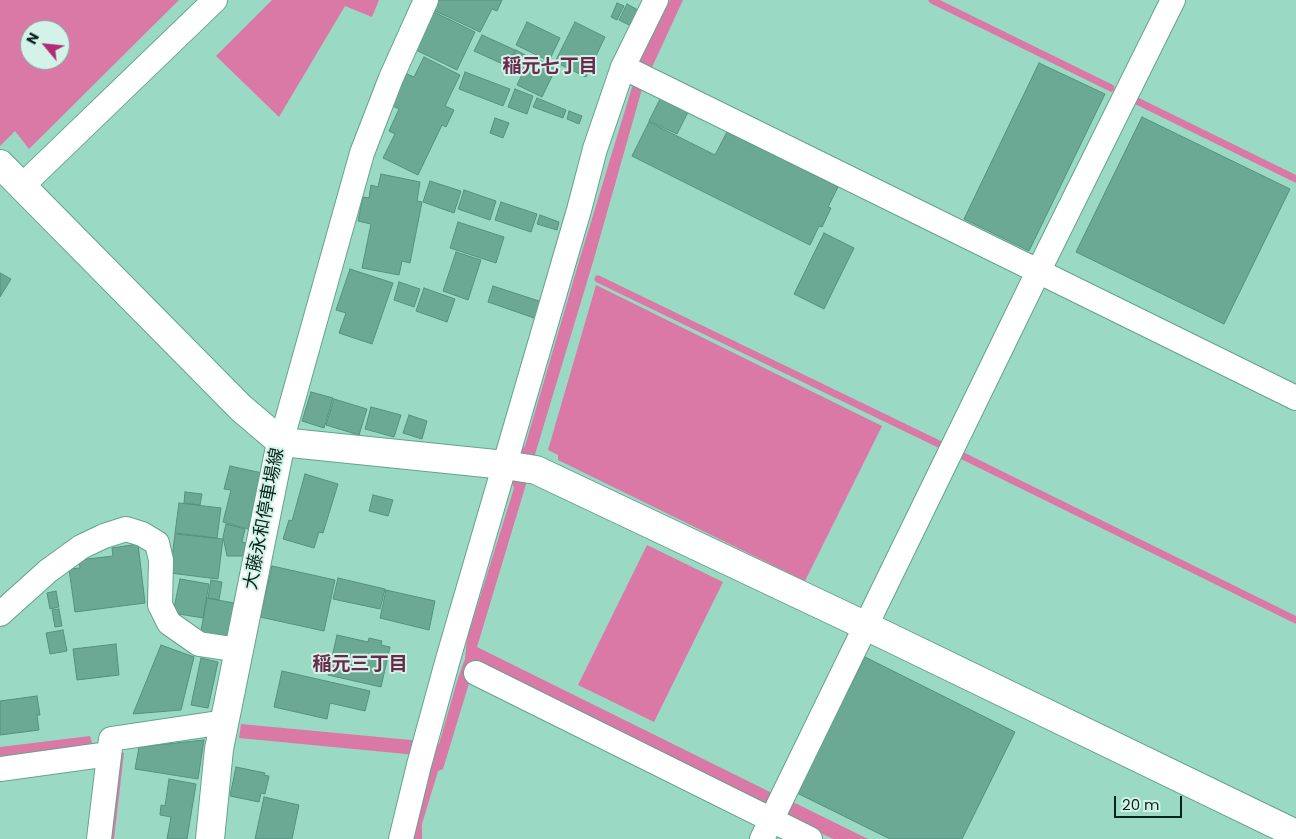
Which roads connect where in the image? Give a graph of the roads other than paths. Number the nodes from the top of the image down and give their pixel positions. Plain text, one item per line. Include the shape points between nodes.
1 (215, 0) edge
2 (426, 0) edge
3 (656, 0) edge
4 (1173, 0) edge
5 (634, 72) junction
6 (0, 164) edge
7 (22, 186) junction
8 (1038, 272) junction
9 (1296, 398) edge
10 (281, 442) junction
11 (517, 467) junction
12 (0, 614) edge
13 (866, 626) junction
14 (239, 650) junction
15 (476, 673) dead end
16 (225, 722) junction
17 (109, 754) junction
18 (0, 769) edge
19 (773, 817) edge
20 (1296, 834) edge
21 (98, 839) edge
22 (210, 839) edge
23 (401, 839) edge
24 (810, 839) edge

1 - 7 street
2 - 10 street via 362,153
3 - 5 street
4 - 8 street
5 - 8 street
5 - 11 street via 595,149
6 - 7 street, 大藤永和停車場線
7 - 10 street, 大藤永和停車場線 via 242,408
8 - 9 street
8 - 13 street
10 - 11 street
10 - 14 street, 大藤永和停車場線
11 - 13 street
11 - 23 street via 427,736
12 - 14 street via 48,571 81,547 126,529 157,543 161,560 160,605 169,623 199,644
13 - 19 street
13 - 20 street
14 - 16 street, 大藤永和停車場線
15 - 19 street
16 - 17 street via 111,738
16 - 22 street, 大藤永和停車場線
17 - 18 street
17 - 21 street
19 - 24 street

